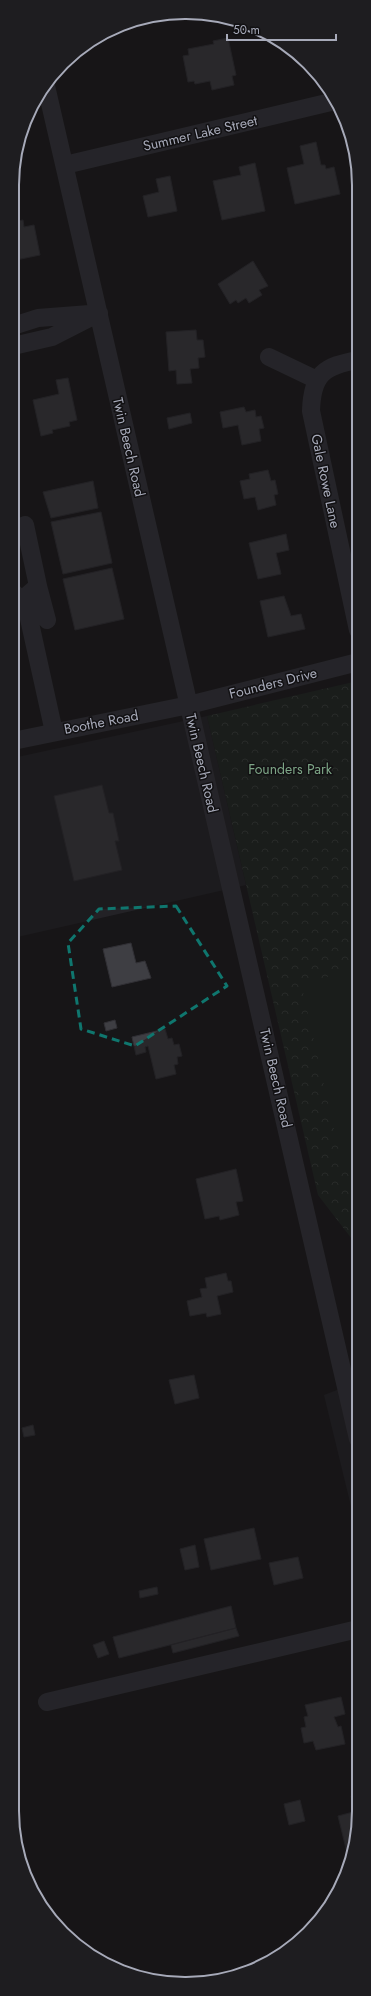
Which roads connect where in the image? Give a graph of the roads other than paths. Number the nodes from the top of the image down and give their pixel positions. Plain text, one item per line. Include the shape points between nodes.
1 (48, 92) edge
2 (330, 102) edge
3 (65, 165) junction
4 (99, 313) junction
5 (19, 324) edge
6 (19, 345) edge
7 (269, 357) dead end
8 (352, 361) edge
9 (316, 380) junction
10 (26, 525) dead end
11 (38, 586) junction
12 (19, 602) edge
13 (352, 602) edge
14 (19, 605) edge
15 (47, 620) dead end
16 (352, 664) edge
17 (188, 705) junction
18 (54, 732) junction
19 (19, 740) edge
20 (352, 1413) edge
21 (352, 1630) edge
22 (46, 1702) dead end

1 - 3 street, Twin Beech Road
2 - 3 street, Summer Lake Street
3 - 4 street, Twin Beech Road
4 - 5 street via 38,318
4 - 6 street via 52,337
4 - 17 street, Twin Beech Road
7 - 9 street
8 - 9 street via 330,366
9 - 13 street, Gale Rowe Lane via 311,396 311,411
10 - 11 street
11 - 12 street
11 - 15 street
14 - 18 street via 26,606
16 - 17 street, Founders Drive
17 - 18 street, Boothe Road
17 - 20 street, Twin Beech Road
18 - 19 street, Boothe Road
21 - 22 street

